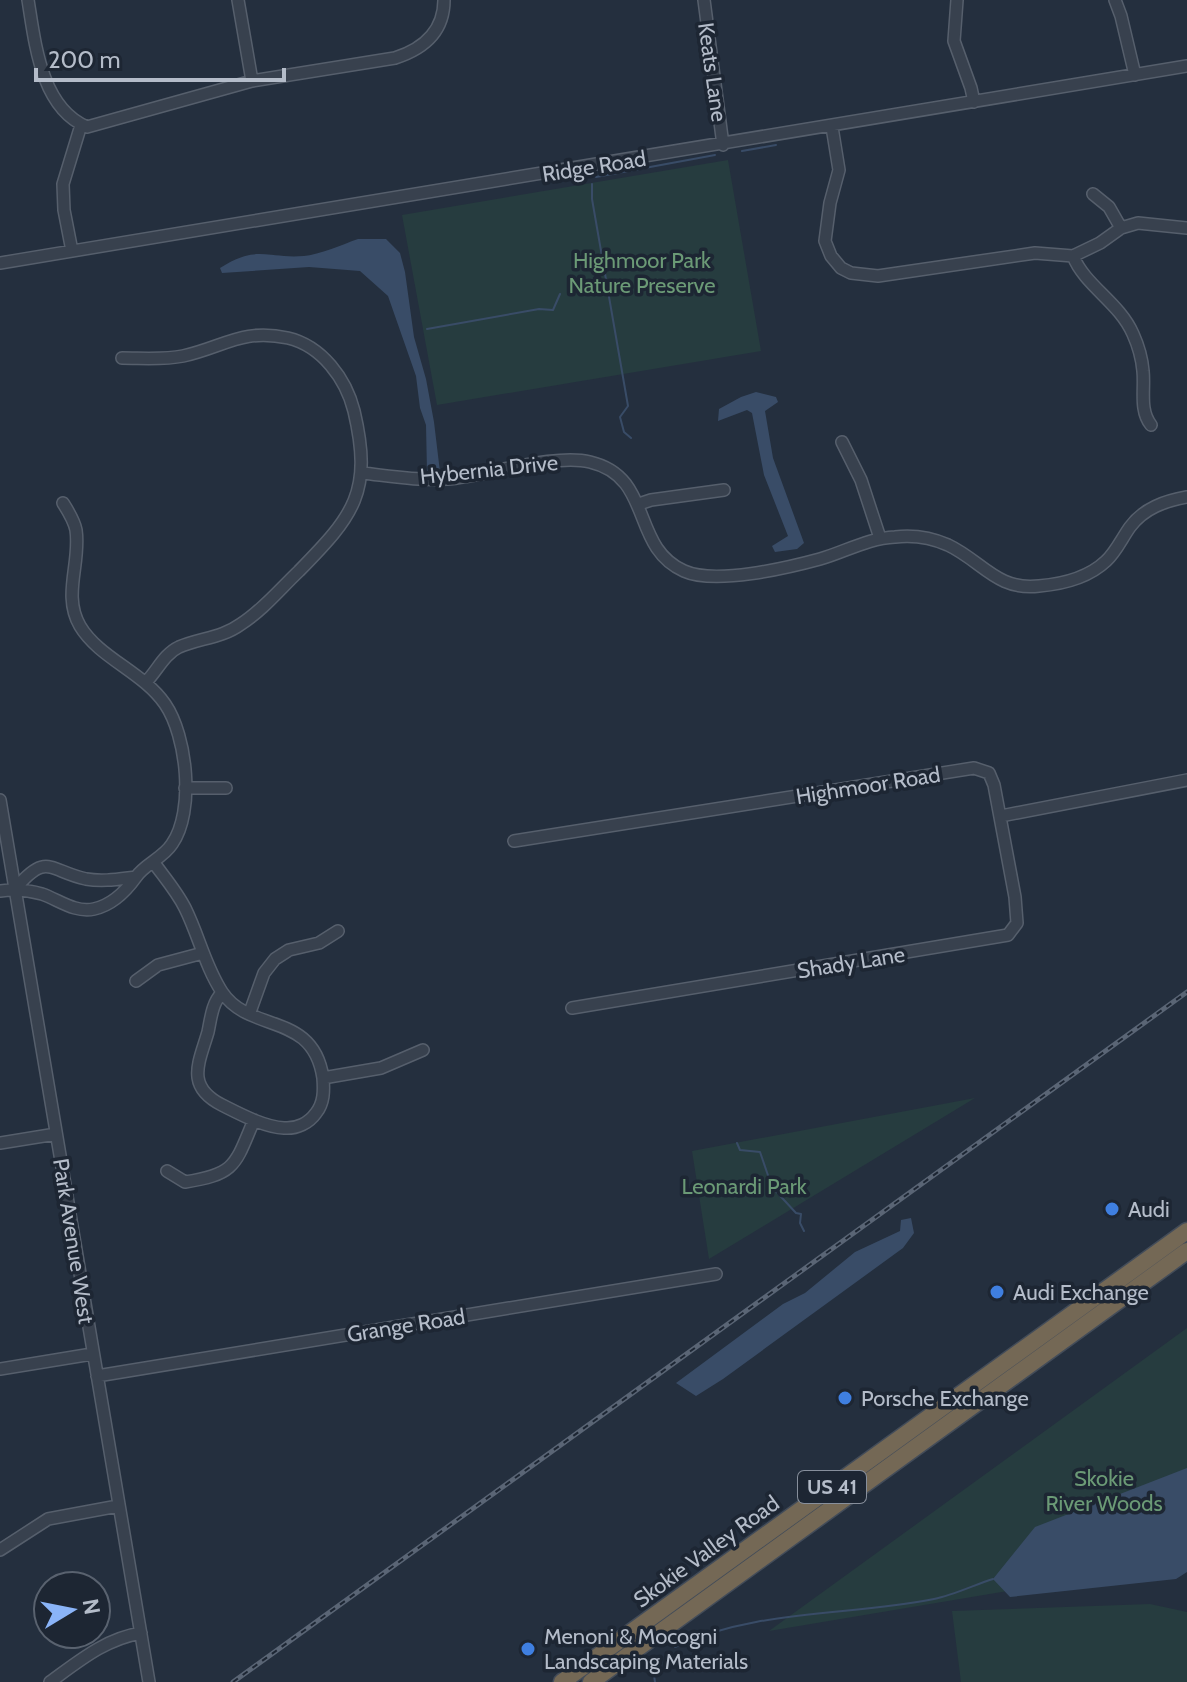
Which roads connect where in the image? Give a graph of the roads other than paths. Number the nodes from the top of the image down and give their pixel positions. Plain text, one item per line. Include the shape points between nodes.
1 (28, 0) edge
2 (238, 0) edge
3 (444, 0) edge
4 (704, 0) edge
5 (957, 0) edge
6 (1115, 0) edge
7 (1187, 66) edge
8 (1135, 75) junction
9 (252, 81) junction
10 (974, 102) junction
11 (81, 125) junction
12 (832, 127) junction
13 (723, 145) junction
14 (1093, 194) dead end
15 (1121, 228) junction
16 (1187, 228) edge
17 (72, 251) junction
18 (1073, 256) junction
19 (0, 263) edge
20 (122, 358) dead end
21 (1151, 425) dead end
22 (842, 442) dead end
23 (362, 473) junction
24 (724, 490) dead end
25 (1187, 497) edge
26 (63, 503) dead end
27 (639, 504) junction
28 (880, 538) junction
29 (146, 682) junction
30 (1187, 780) edge
31 (185, 788) junction
32 (226, 788) dead end
33 (0, 800) edge
34 (1001, 816) junction
35 (514, 841) dead end
36 (9, 857) junction
37 (154, 863) junction
38 (45, 868) junction
39 (136, 877) junction
40 (110, 881) junction
41 (15, 889) junction
42 (0, 891) edge
43 (116, 898) junction
44 (338, 931) dead end
45 (203, 953) junction
46 (136, 981) dead end
47 (222, 993) junction
48 (572, 1008) dead end
49 (250, 1012) junction
50 (423, 1050) dead end
51 (323, 1078) junction
52 (254, 1120) junction
53 (56, 1134) junction
54 (0, 1143) edge
55 (167, 1171) dead end
56 (1187, 1231) edge
57 (1187, 1254) edge
58 (716, 1274) dead end
59 (92, 1354) junction
60 (0, 1369) edge
61 (97, 1376) junction
62 (118, 1506) junction
63 (0, 1549) edge
64 (141, 1633) junction
65 (50, 1682) edge
66 (149, 1682) edge
67 (562, 1682) edge
68 (591, 1682) edge

1 - 11 street via 42,72 71,119
2 - 9 street
3 - 9 street via 441,22 419,48 395,58
4 - 13 street, Keats Lane
5 - 10 street via 954,41
6 - 8 street
7 - 8 street, Ridge Road
8 - 10 street, Ridge Road
9 - 11 street
10 - 12 street, Ridge Road
11 - 17 street via 63,184
12 - 13 street, Ridge Road
12 - 18 street via 839,170 825,241 841,268 878,276 1035,253
13 - 17 street, Ridge Road
14 - 15 street via 1109,207
15 - 16 street via 1152,223
15 - 18 street
17 - 19 street, Ridge Road
18 - 21 street via 1079,271 1113,303 1133,334 1143,370 1144,411
20 - 23 street via 182,356 259,334 307,346 331,366 352,402
22 - 28 street
23 - 27 street, Hybernia Drive via 440,479 585,461 619,477
23 - 29 street via 349,514 334,535 258,611 212,638 171,652
24 - 27 street
25 - 28 street, Hybernia Drive via 1161,503 1138,518 1098,568 1071,581 1038,587 1006,583 947,545 917,537
26 - 29 street via 76,533 76,618 99,647
27 - 28 street, Hybernia Drive via 653,544 668,562 686,572 718,577 811,561
29 - 31 street via 173,719
30 - 34 street
31 - 32 street
31 - 37 street via 177,836
33 - 36 street, Park Avenue West
34 - 35 street, Highmoor Road via 989,773 974,768
34 - 48 street, Shady Lane via 1017,923 1008,935
36 - 38 street via 22,868
36 - 41 street, Park Avenue West
37 - 39 street
37 - 45 street via 185,909
38 - 40 street
38 - 41 street
39 - 40 street
39 - 43 street
40 - 43 street
41 - 42 street
41 - 43 street via 85,910
41 - 53 street, Park Avenue West
44 - 49 street via 275,959
45 - 46 street via 158,965
45 - 47 street
47 - 49 street
47 - 52 street via 214,1002 197,1073 200,1086 208,1097
49 - 51 street via 311,1044
50 - 51 street via 381,1068
51 - 52 street via 322,1102 302,1125 282,1128
52 - 55 street via 237,1161 220,1174 185,1182
53 - 54 street
53 - 59 street, Park Avenue West
56 - 67 highway, Skokie Valley Road / US 41
57 - 68 highway, Skokie Valley Road / US 41
58 - 61 street, Grange Road
59 - 60 street
59 - 61 street, Park Avenue West
61 - 62 street, Park Avenue West
62 - 63 street via 48,1519
62 - 64 street, Park Avenue West
64 - 65 street via 101,1645
64 - 66 street, Park Avenue West

